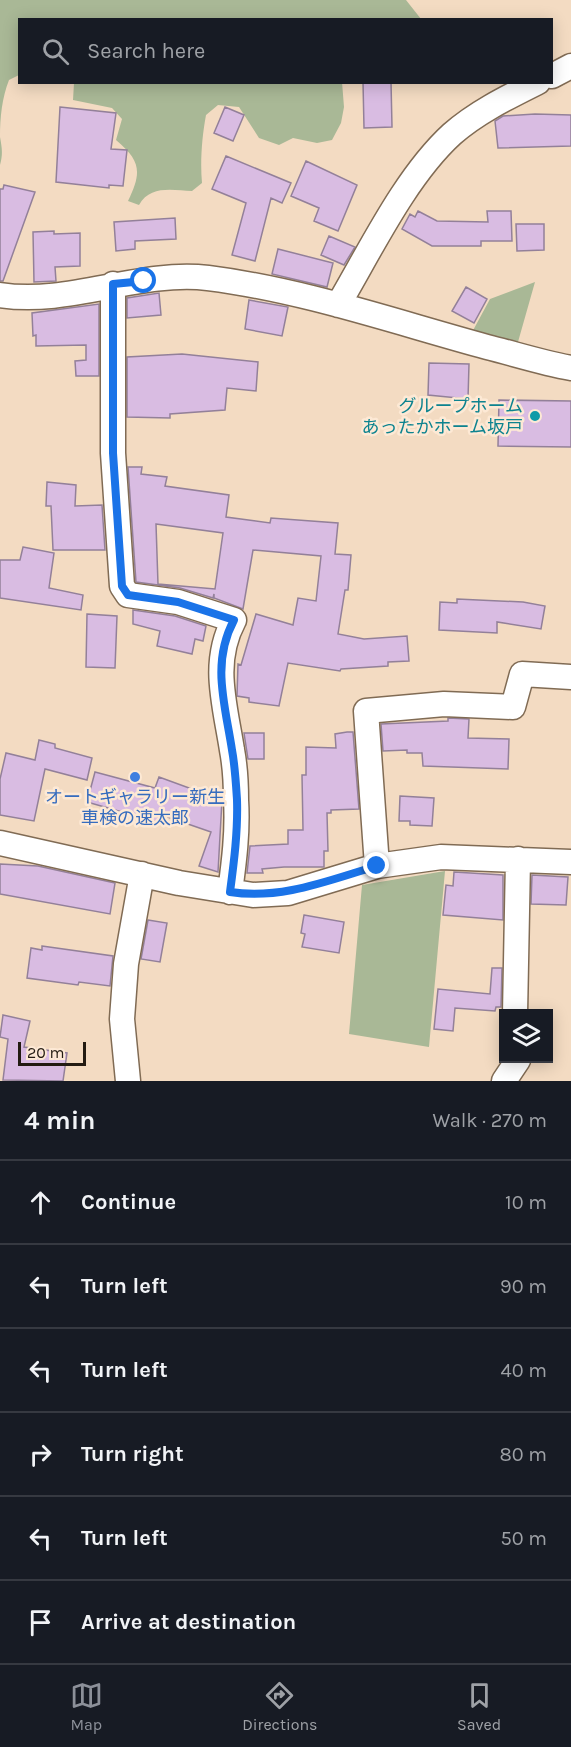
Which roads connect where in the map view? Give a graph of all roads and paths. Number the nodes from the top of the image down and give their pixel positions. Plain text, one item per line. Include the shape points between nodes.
1 (571, 66) edge
2 (553, 75) edge
3 (534, 84) edge
4 (113, 284) junction
5 (0, 295) edge
6 (338, 305) junction
7 (571, 368) edge
8 (571, 677) edge
9 (0, 843) edge
10 (518, 858) junction
11 (571, 862) edge
12 (377, 866) junction
13 (142, 874) junction
14 (230, 892) junction
15 (515, 1009) edge
16 (521, 1066) edge
17 (128, 1081) edge
18 (504, 1081) edge

1 - 2 street
3 - 6 street via 476,116 436,150 415,176
4 - 5 street via 40,297
4 - 6 street via 207,278
4 - 14 street via 113,453 122,586 128,595 178,602 234,620 225,636 221,658 221,693 233,751 237,802
6 - 7 street
8 - 12 street via 522,674 513,707 444,704 366,711
9 - 13 street
10 - 11 street
10 - 12 street via 441,857
10 - 15 street
12 - 14 street via 288,892 253,896
13 - 14 street
13 - 17 street via 126,964 122,1019
16 - 18 street

